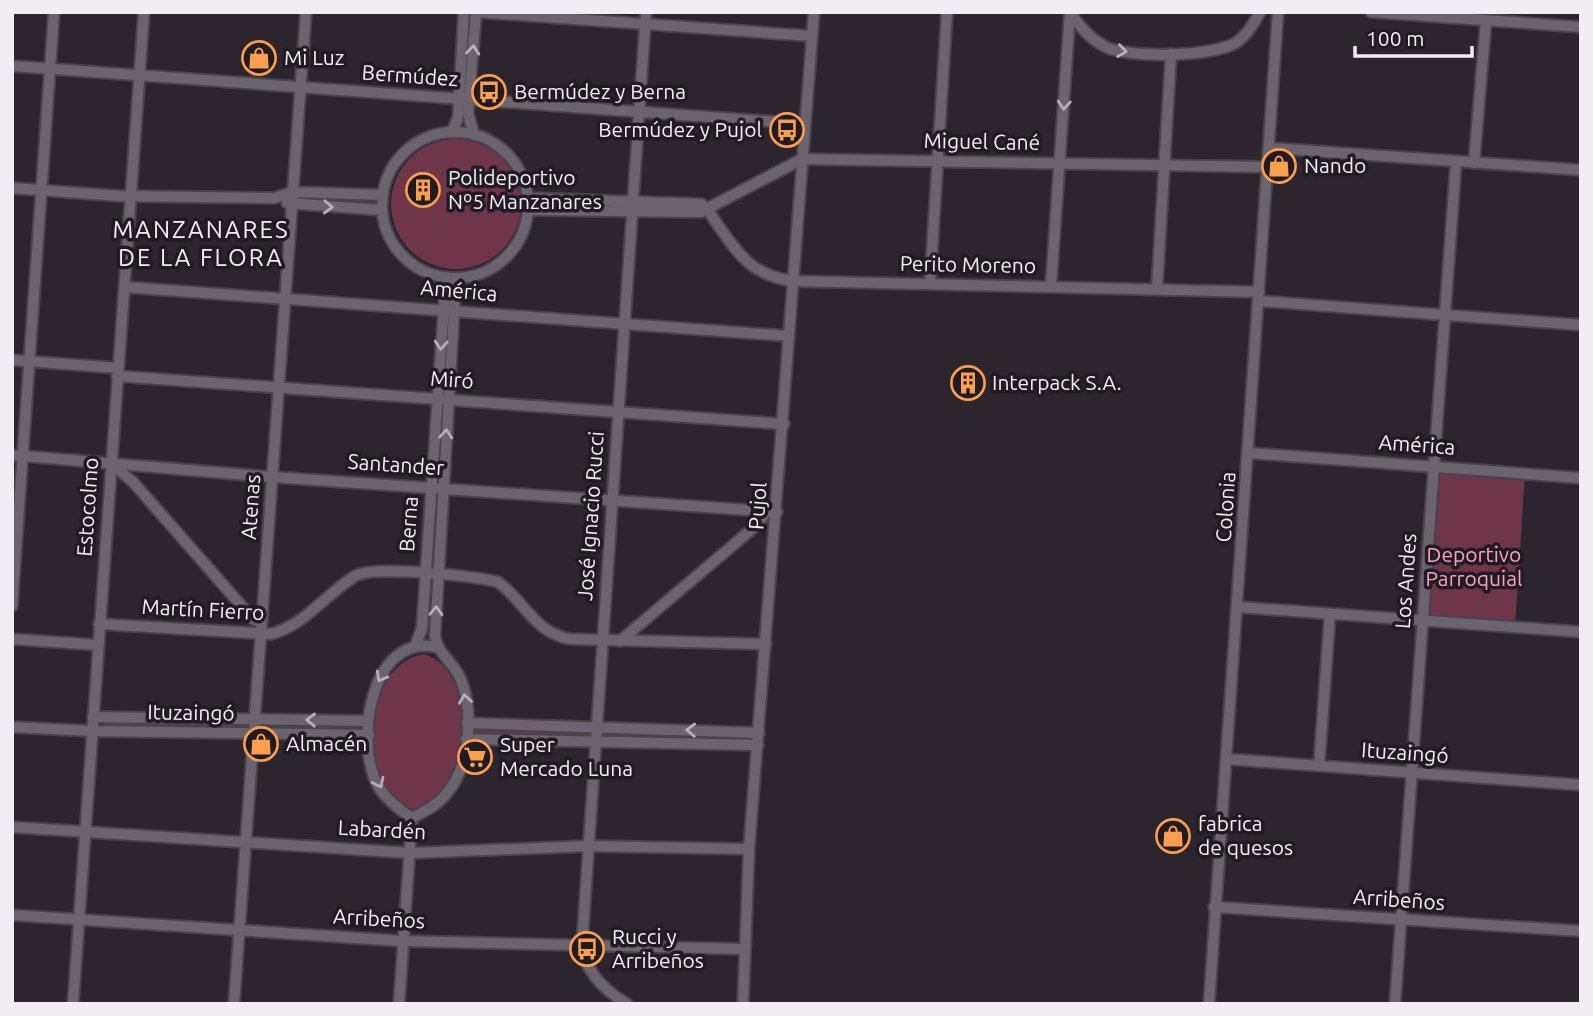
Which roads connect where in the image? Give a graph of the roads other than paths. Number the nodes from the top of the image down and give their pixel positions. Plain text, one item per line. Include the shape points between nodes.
1 (54, 12) edge
2 (144, 12) edge
3 (306, 12) edge
4 (464, 12) edge
5 (477, 12) edge
6 (646, 12) edge
7 (814, 12) edge
8 (947, 12) edge
9 (1070, 12) edge
10 (1259, 12) edge
11 (1278, 12) edge
12 (1371, 12) edge
13 (1486, 20) junction
14 (646, 25) junction
15 (1581, 27) edge
16 (812, 36) junction
17 (1171, 54) junction
18 (12, 66) edge
19 (50, 69) junction
20 (139, 77) junction
21 (300, 88) junction
22 (464, 99) junction
23 (639, 112) junction
24 (805, 124) junction
25 (453, 132) junction
26 (474, 135) junction
27 (1270, 148) junction
28 (802, 159) junction
29 (936, 160) junction
30 (1060, 162) junction
31 (1456, 162) junction
32 (1474, 163) junction
33 (1164, 164) junction
34 (1268, 167) junction
35 (1581, 170) edge
36 (12, 188) edge
37 (41, 190) junction
38 (292, 192) junction
39 (131, 194) junction
40 (383, 195) junction
41 (275, 198) junction
42 (528, 204) junction
43 (292, 205) junction
44 (633, 208) junction
45 (709, 209) junction
46 (382, 210) junction
47 (451, 278) junction
48 (792, 281) junction
49 (930, 283) junction
50 (1051, 285) junction
51 (125, 287) junction
52 (1157, 288) junction
53 (1259, 296) junction
54 (285, 297) junction
55 (449, 310) junction
56 (1447, 314) junction
57 (624, 324) junction
58 (1581, 324) edge
59 (789, 336) junction
60 (12, 360) edge
61 (29, 361) junction
62 (118, 372) junction
63 (279, 387) junction
64 (443, 399) junction
65 (618, 412) junction
66 (784, 424) junction
67 (1249, 453) junction
68 (17, 455) edge
69 (111, 463) junction
70 (1434, 465) junction
71 (135, 466) junction
72 (272, 477) junction
73 (1581, 478) edge
74 (132, 481) junction
75 (436, 486) junction
76 (612, 501) junction
77 (772, 512) junction
78 (425, 574) junction
79 (437, 575) junction
80 (12, 606) edge
81 (1238, 607) junction
82 (1330, 614) junction
83 (1423, 620) junction
84 (99, 624) junction
85 (261, 628) junction
86 (1581, 632) edge
87 (12, 639) edge
88 (620, 641) junction
89 (601, 642) junction
90 (766, 644) junction
91 (98, 645) junction
92 (415, 647) junction
93 (436, 647) junction
94 (93, 717) junction
95 (254, 720) junction
96 (368, 721) junction
97 (467, 723) junction
98 (12, 727) edge
99 (596, 727) junction
100 (92, 731) junction
101 (254, 733) junction
102 (369, 736) junction
103 (466, 739) junction
104 (758, 739) junction
105 (595, 741) junction
106 (1226, 759) junction
107 (1319, 766) junction
108 (1412, 773) junction
109 (1581, 785) edge
110 (412, 818) junction
111 (12, 827) edge
112 (85, 832) junction
113 (247, 840) junction
114 (589, 846) junction
115 (749, 849) junction
116 (410, 853) junction
117 (1214, 908) junction
118 (12, 915) edge
119 (79, 918) junction
120 (1402, 919) junction
121 (241, 929) junction
122 (1581, 931) edge
123 (402, 941) junction
124 (582, 944) junction
125 (745, 949) junction
126 (73, 1004) edge
127 (234, 1004) edge
128 (399, 1004) edge
129 (627, 1004) edge
130 (743, 1004) edge
131 (1209, 1004) edge
132 (1395, 1004) edge

1 - 19 street
2 - 20 street, Estocolmo
3 - 21 street, Atenas
4 - 22 street
5 - 14 street
22 -> 5 street
6 - 14 street, José Ignacio Rucci
7 - 16 street, Pujol
8 - 29 street
9 -> 17 street via 1089,36 1115,51
9 -> 30 street
10 - 17 street via 1236,43 1211,51
11 - 27 street, Colonia
12 - 13 street
13 - 15 street
13 - 32 street
14 - 16 street
14 - 23 street, José Ignacio Rucci
16 - 24 street, Pujol
17 - 33 street
18 - 19 street, Bermúdez
19 - 20 street, Bermúdez
19 - 37 street
20 - 21 street, Bermúdez
20 - 39 street, Estocolmo
21 - 22 street, Bermúdez
21 - 38 street, Atenas
22 - 23 street, Bermúdez
22 - 25 street
22 - 26 street
23 - 24 street, Bermúdez
23 - 44 street, José Ignacio Rucci
24 - 28 street, Pujol
25 - 26 street
25 - 40 street via 411,147 395,163
26 - 42 street via 510,158 522,177
27 - 31 street
27 - 34 street, Colonia
28 - 29 street, Miguel Cané
28 - 45 street, Miguel Cané
28 - 48 street, Pujol
29 - 30 street, Miguel Cané
29 - 49 street
30 - 33 street, Miguel Cané
30 - 50 street
31 - 32 street
31 - 56 street, Los Andes
32 - 35 street
33 - 34 street, Miguel Cané
33 - 52 street
34 - 53 street, Colonia
36 - 37 street
37 - 39 street
37 - 61 street
38 - 40 street
38 - 41 street
38 - 43 street, Atenas
39 - 41 street
39 - 51 street, Estocolmo
40 - 46 street
41 - 43 street
42 - 44 street
42 - 47 street via 523,231 506,258 488,270
43 -> 46 street
43 - 54 street, Atenas
44 - 45 street via 701,204
44 - 57 street, José Ignacio Rucci
45 - 48 street, Perito Moreno via 756,271
46 - 47 street via 387,232 406,259 424,271
47 - 55 street, Berna
48 - 49 street, Perito Moreno
48 - 59 street, Pujol
49 - 50 street, Perito Moreno
50 - 52 street, Perito Moreno
51 - 54 street, América
51 - 62 street, Estocolmo
52 - 53 street, Perito Moreno
53 - 56 street, Perito Moreno
53 - 67 street, Colonia
54 - 55 street, América
54 - 63 street, Atenas
55 - 57 street, América
55 - 64 street, Berna
56 - 58 street, Perito Moreno
56 - 70 street, Los Andes
57 - 59 street, América
57 - 65 street, José Ignacio Rucci
59 - 66 street, Pujol
60 - 61 street, Miró
61 - 62 street, Miró
61 - 68 street
62 - 63 street, Miró
62 - 69 street, Estocolmo
63 - 64 street, Miró
63 - 72 street, Atenas
64 - 65 street, Miró
64 - 75 street, Berna
65 - 66 street, Miró
65 - 76 street, José Ignacio Rucci
66 - 77 street, Pujol
67 - 70 street, América
67 - 81 street, Colonia
68 - 69 street, Santander
68 - 80 street
69 - 71 street, Santander
69 - 74 street
69 - 84 street, Estocolmo
70 - 73 street, América
70 - 83 street, Los Andes
71 - 72 street, Santander
71 - 74 street
72 - 75 street, Santander
72 - 85 street, Atenas
74 - 85 street
75 - 76 street, Santander
75 - 78 street, Berna
75 - 79 street, Berna
76 - 77 street, Santander
76 - 89 street, José Ignacio Rucci
77 - 88 street
77 - 90 street, Pujol
78 - 79 street, Martín Fierro
78 - 85 street, Martín Fierro via 376,570 359,574 288,628
78 - 92 street, Berna via 422,628
79 - 89 street, Martín Fierro via 498,582 547,631 563,638
93 -> 79 street, Berna
81 - 82 street
81 - 106 street, Colonia
82 - 83 street
82 - 107 street
83 - 86 street
83 - 108 street, Los Andes
84 - 85 street, Martín Fierro
84 - 91 street, Estocolmo
85 - 95 street, Atenas
87 - 91 street
88 - 89 street, Martín Fierro
88 - 90 street, Martín Fierro
89 - 99 street, José Ignacio Rucci
90 - 104 street, Pujol
91 - 94 street, Estocolmo
92 - 93 street
92 -> 96 street via 393,660 381,675
97 -> 93 street via 463,682
94 - 95 street, Ituzaingó
94 - 100 street, Estocolmo
96 -> 95 street, Ituzaingó
95 - 101 street, Atenas
96 - 102 street
97 - 99 street
97 - 103 street
98 - 100 street, Ituzaingó
104 -> 99 street
99 - 105 street, José Ignacio Rucci
100 - 101 street, Ituzaingó
100 - 112 street, Estocolmo
101 - 102 street, Ituzaingó
101 - 113 street, Atenas
102 -> 110 street via 379,788
103 - 105 street
103 - 110 street via 461,769 451,788 430,809
104 - 105 street
104 - 115 street, Pujol
105 - 114 street, José Ignacio Rucci
106 - 107 street, Ituzaingó
106 - 117 street, Colonia
107 - 108 street, Ituzaingó
108 - 109 street, Ituzaingó
108 - 120 street, Los Andes
110 - 116 street
111 - 112 street, Labardén
112 - 113 street, Labardén
112 - 119 street, Estocolmo
113 - 116 street, Labardén
113 - 121 street, Atenas
114 - 115 street, Labardén
114 - 116 street, Labardén
114 - 124 street, José Ignacio Rucci
115 - 125 street, Pujol
116 - 123 street
117 - 120 street, Arribeños
117 - 131 street, Colonia
118 - 119 street, Arribeños
119 - 121 street, Arribeños
119 - 126 street, Estocolmo
120 - 122 street, Arribeños
120 - 132 street, Los Andes
121 - 123 street, Arribeños
121 - 127 street, Atenas
123 - 124 street, Arribeños
123 - 128 street
124 - 125 street, Arribeños
124 - 129 street, José Ignacio Rucci via 595,978
125 - 130 street, Pujol

